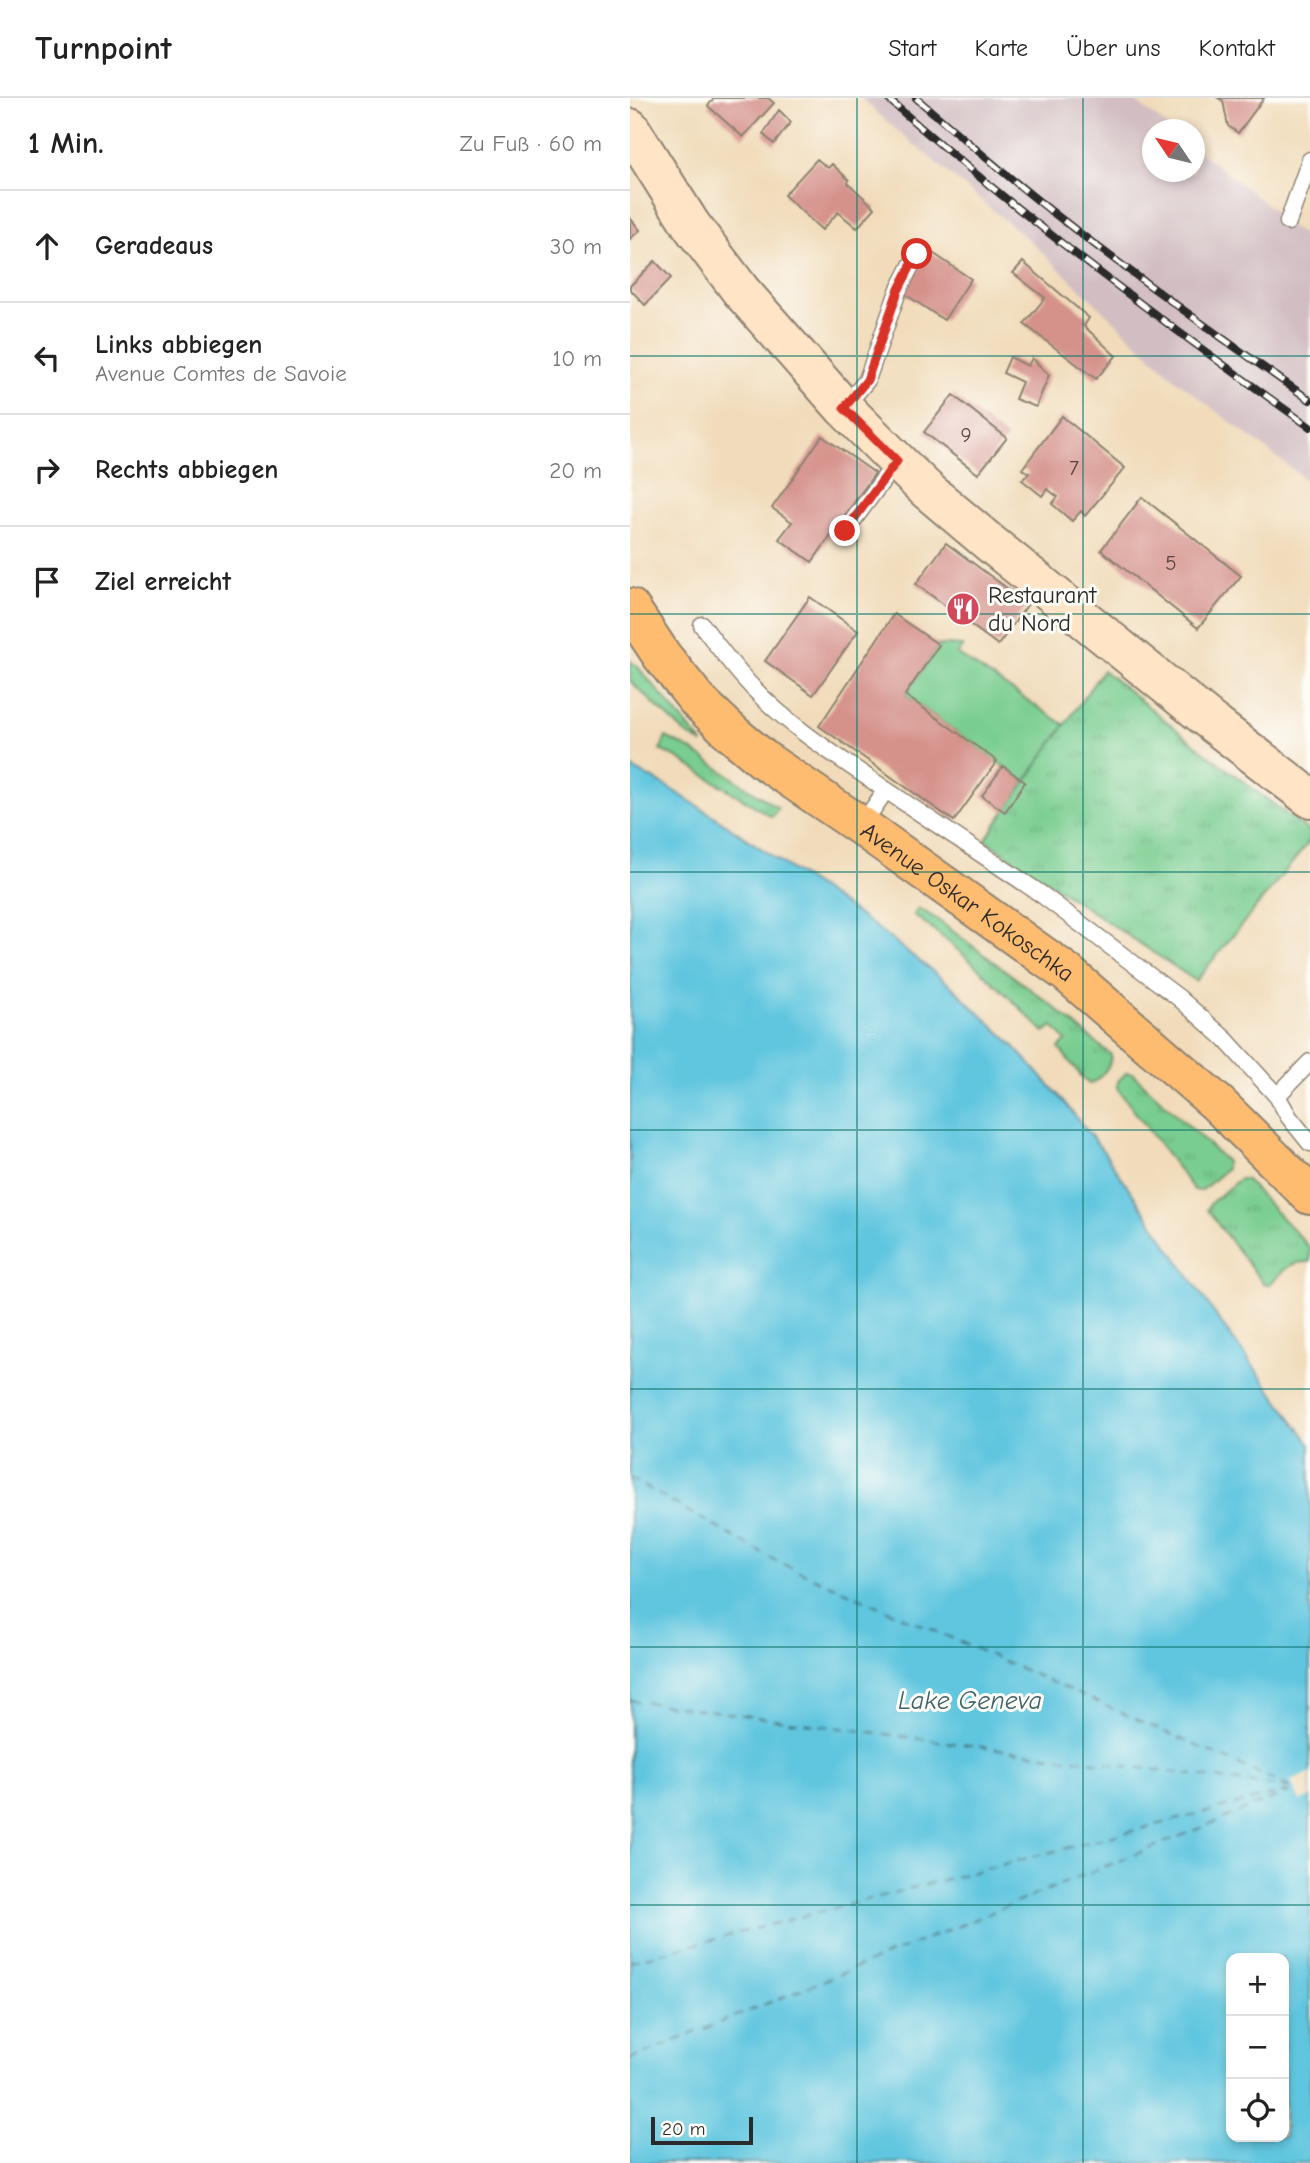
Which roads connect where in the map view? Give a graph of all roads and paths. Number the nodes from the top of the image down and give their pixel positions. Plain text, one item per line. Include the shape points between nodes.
1 (630, 128) edge
2 (1310, 160) edge
3 (1288, 222) dead end
4 (917, 254) dead end
5 (844, 408) junction
6 (897, 461) junction
7 (845, 531) dead end
8 (632, 614) edge
9 (702, 625) dead end
10 (886, 790) junction
11 (1310, 798) edge
12 (861, 826) junction
13 (1310, 1062) edge
14 (1277, 1096) junction
15 (1310, 1143) edge
16 (1310, 1195) edge

1 - 5 street via 698,235
2 - 3 lane
4 - 5 lane via 898,291 867,380
5 - 6 street
6 - 7 lane
6 - 11 street via 991,544
8 - 12 main road, Avenue Oskar Kokoschka via 697,699 734,736
9 - 10 lane via 755,690 804,733
10 - 12 lane
10 - 14 lane via 1041,894 1179,998 1225,1039
12 - 16 main road, Avenue Oskar Kokoschka via 1067,973 1218,1104
13 - 14 lane
14 - 15 lane

